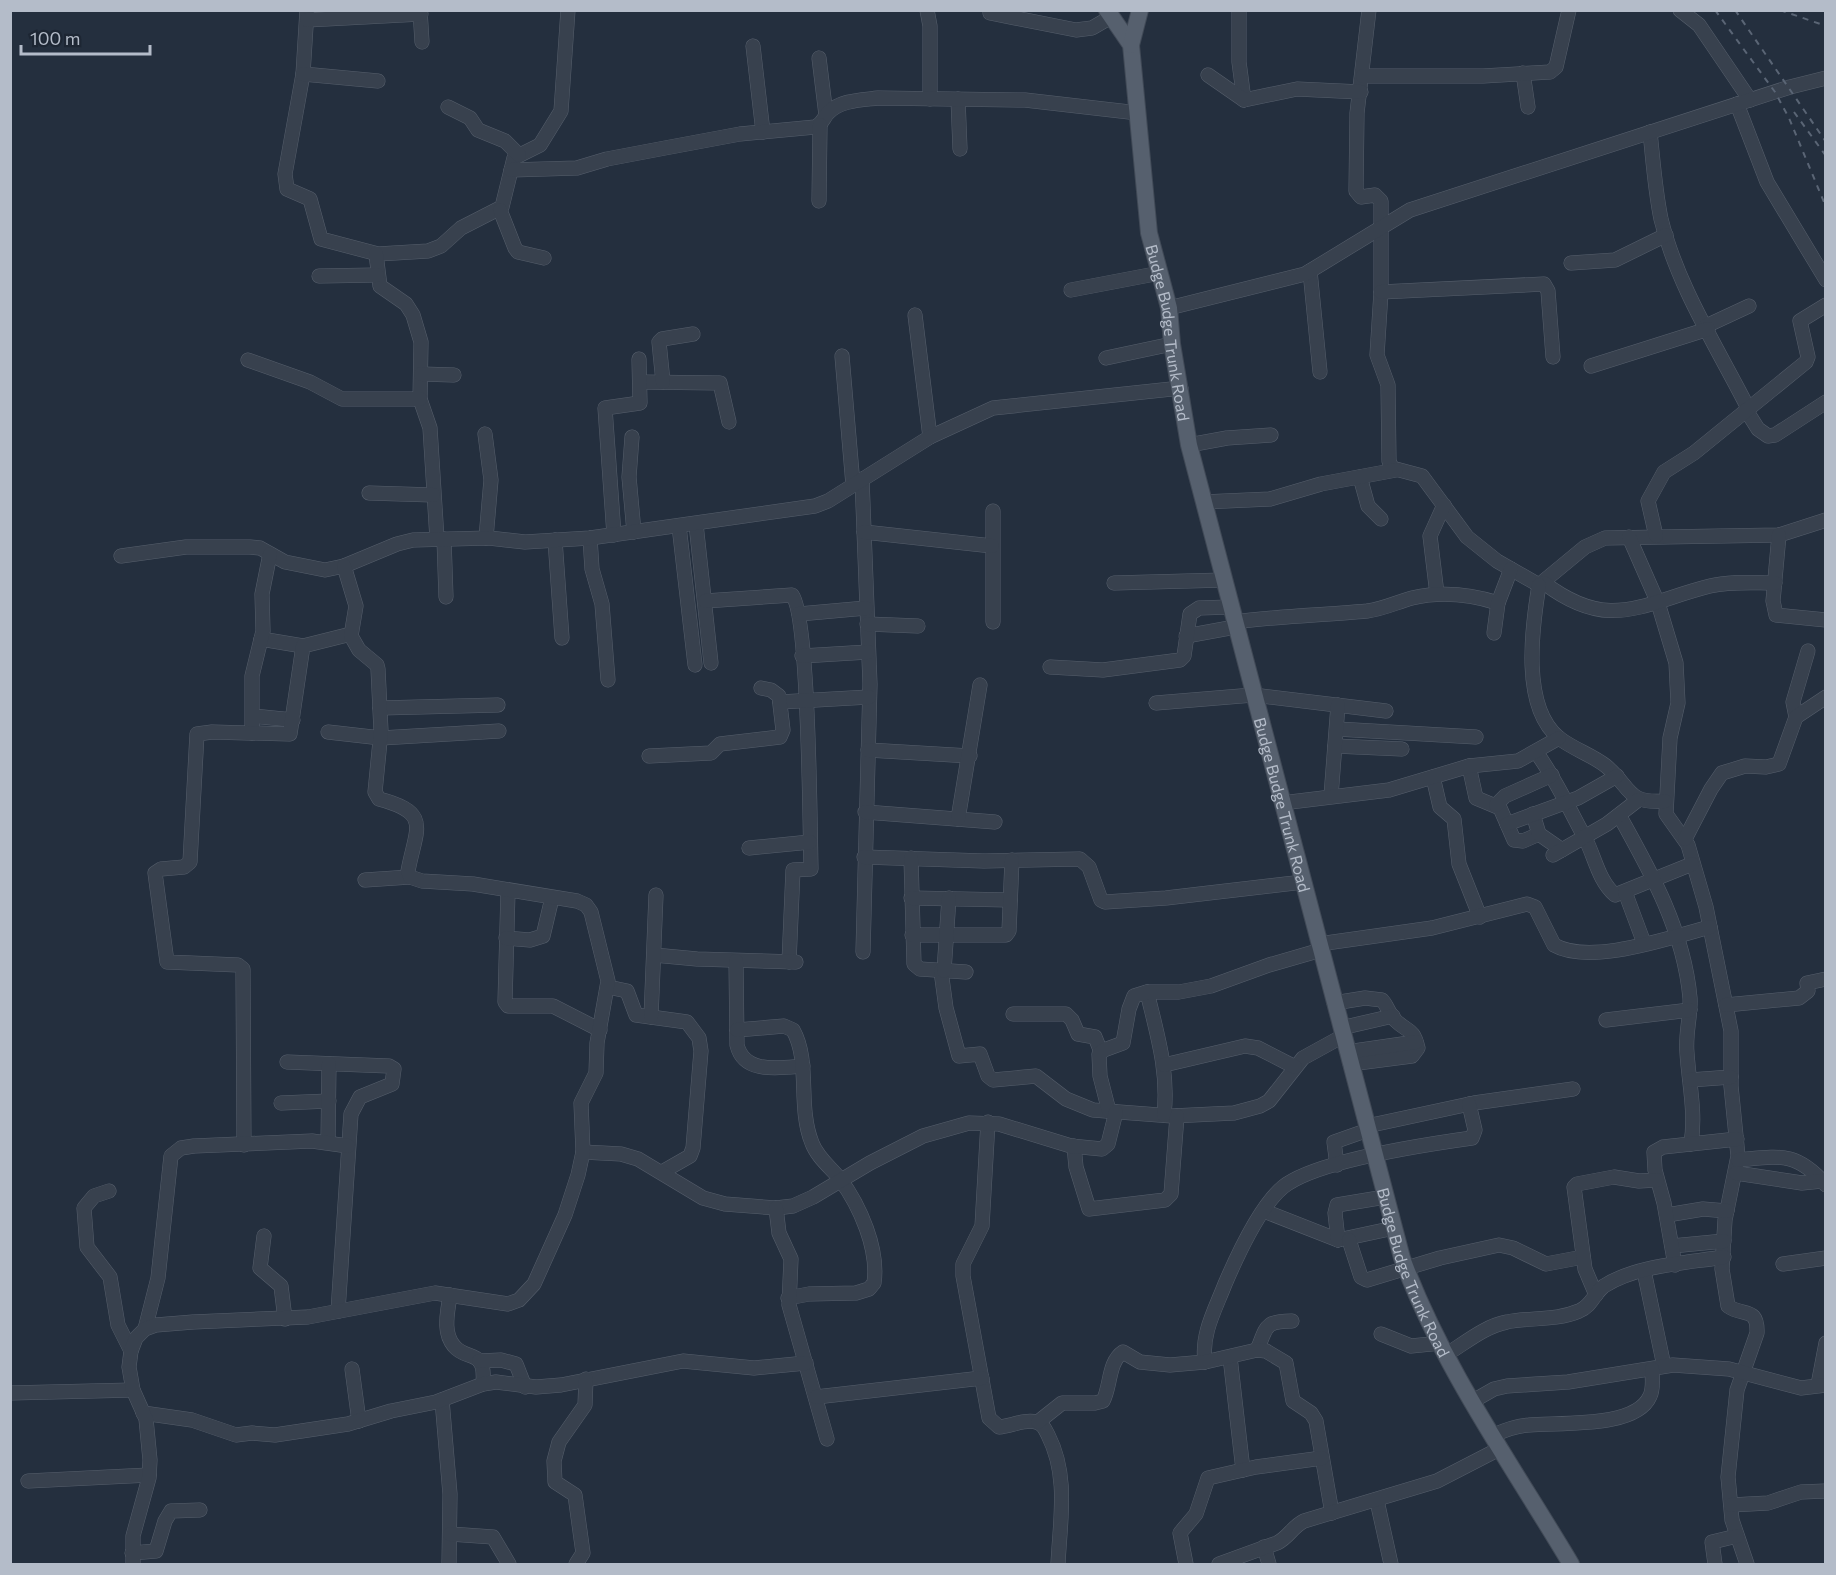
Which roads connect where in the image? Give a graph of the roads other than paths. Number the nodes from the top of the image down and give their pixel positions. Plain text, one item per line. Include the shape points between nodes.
1 (568, 10) edge
2 (927, 10) edge
3 (1134, 10) edge
4 (1140, 10) edge
5 (1239, 10) edge
6 (1370, 10) edge
7 (1569, 10) edge
8 (1680, 10) edge
9 (420, 12) edge
10 (990, 13) dead end
11 (1109, 14) edge
12 (307, 15) edge
13 (422, 42) dead end
14 (1131, 45) junction
15 (753, 46) dead end
16 (819, 58) dead end
17 (1523, 73) junction
18 (303, 74) junction
19 (1208, 75) dead end
20 (1363, 76) junction
21 (1826, 78) edge
22 (378, 81) dead end
23 (1361, 92) junction
24 (930, 99) junction
25 (958, 99) junction
26 (1244, 100) junction
27 (1744, 102) junction
28 (448, 107) dead end
29 (1528, 107) dead end
30 (1138, 113) junction
31 (823, 120) junction
32 (763, 132) junction
33 (1650, 132) junction
34 (960, 149) dead end
35 (519, 155) junction
36 (511, 170) junction
37 (819, 201) dead end
38 (500, 210) junction
39 (1382, 226) junction
40 (1666, 235) junction
41 (376, 254) junction
42 (544, 258) dead end
43 (1571, 263) dead end
44 (1310, 271) junction
45 (1160, 273) junction
46 (377, 275) junction
47 (319, 276) dead end
48 (1826, 280) edge
49 (1071, 290) dead end
50 (1381, 292) junction
51 (1826, 305) edge
52 (1749, 306) dead end
53 (1169, 308) junction
54 (915, 315) dead end
55 (1707, 328) junction
56 (693, 334) dead end
57 (1172, 344) junction
58 (842, 356) dead end
59 (1553, 357) dead end
60 (639, 358) dead end
61 (1106, 358) dead end
62 (248, 360) dead end
63 (1591, 366) dead end
64 (1320, 372) dead end
65 (421, 374) junction
66 (454, 375) dead end
67 (640, 382) junction
68 (663, 382) junction
69 (1181, 388) junction
70 (420, 399) junction
71 (1826, 402) edge
72 (1747, 409) junction
73 (729, 422) dead end
74 (485, 434) dead end
75 (1271, 435) dead end
76 (930, 436) junction
77 (632, 437) dead end
78 (1190, 445) junction
79 (1396, 470) junction
80 (1360, 477) junction
81 (857, 482) junction
82 (369, 493) dead end
83 (433, 495) junction
84 (1203, 502) junction
85 (1444, 505) junction
86 (993, 511) dead end
87 (1381, 519) dead end
88 (1826, 520) edge
89 (696, 524) junction
90 (679, 526) junction
91 (634, 532) junction
92 (864, 532) junction
93 (614, 535) junction
94 (1779, 535) junction
95 (1656, 536) junction
96 (1629, 537) junction
97 (486, 538) junction
98 (590, 538) junction
99 (441, 539) junction
100 (555, 540) junction
101 (992, 546) junction
102 (270, 554) junction
103 (121, 556) dead end
104 (345, 566) junction
105 (1511, 569) junction
106 (1224, 580) junction
107 (1114, 583) dead end
108 (1775, 583) junction
109 (1542, 584) junction
110 (1437, 594) junction
111 (446, 597) dead end
112 (705, 601) junction
113 (1498, 603) junction
114 (1658, 603) junction
115 (866, 608) junction
116 (799, 614) junction
117 (1233, 618) junction
118 (1826, 620) edge
119 (993, 622) dead end
120 (867, 624) junction
121 (918, 626) dead end
122 (1494, 633) dead end
123 (351, 634) junction
124 (1186, 636) junction
125 (562, 638) dead end
126 (261, 639) junction
127 (303, 646) junction
128 (1808, 651) dead end
129 (868, 652) junction
130 (802, 656) junction
131 (711, 663) dead end
132 (695, 665) dead end
133 (1050, 667) dead end
134 (608, 680) dead end
135 (980, 685) dead end
136 (761, 688) dead end
137 (1253, 695) junction
138 (869, 697) junction
139 (1826, 697) edge
140 (806, 701) junction
141 (780, 702) junction
142 (1156, 703) dead end
143 (498, 705) dead end
144 (1338, 705) junction
145 (380, 708) junction
146 (1386, 711) dead end
147 (253, 716) junction
148 (1796, 717) junction
149 (292, 720) junction
150 (1337, 729) junction
151 (499, 731) dead end
152 (328, 732) dead end
153 (252, 733) junction
154 (1476, 737) dead end
155 (381, 738) junction
156 (1559, 738) junction
157 (1335, 746) junction
158 (1401, 749) dead end
159 (868, 750) junction
160 (1536, 753) junction
161 (649, 756) dead end
162 (970, 756) junction
163 (1468, 766) junction
164 (1552, 775) junction
165 (1617, 776) junction
166 (1433, 777) junction
167 (1331, 796) junction
168 (1638, 800) junction
169 (1566, 801) junction
170 (1665, 801) junction
171 (1282, 803) junction
172 (1496, 805) junction
173 (865, 812) junction
174 (1533, 814) junction
175 (1619, 814) junction
176 (958, 819) junction
177 (995, 822) dead end
178 (1507, 825) junction
179 (1539, 834) junction
180 (1584, 838) junction
181 (1685, 839) junction
182 (810, 842) junction
183 (749, 848) dead end
184 (864, 857) junction
185 (911, 858) junction
186 (1012, 860) junction
187 (1692, 864) junction
188 (410, 877) junction
189 (1654, 879) junction
190 (365, 880) dead end
191 (1303, 882) junction
192 (508, 891) junction
193 (1625, 892) junction
194 (656, 895) dead end
195 (552, 898) junction
196 (912, 898) junction
197 (949, 898) junction
198 (1010, 900) junction
199 (1480, 917) junction
200 (1710, 927) junction
201 (912, 935) junction
202 (1677, 935) junction
203 (947, 936) junction
204 (506, 938) junction
205 (1644, 944) junction
206 (1320, 947) junction
207 (863, 952) dead end
208 (654, 955) junction
209 (736, 961) junction
210 (943, 971) junction
211 (966, 972) dead end
212 (1826, 979) edge
213 (608, 987) junction
214 (1147, 992) junction
215 (1334, 1003) junction
216 (1726, 1005) junction
217 (1690, 1010) junction
218 (1013, 1014) dead end
219 (1393, 1016) junction
220 (651, 1017) junction
221 (1606, 1020) dead end
222 (600, 1030) junction
223 (737, 1030) junction
224 (1345, 1045) junction
225 (1101, 1052) junction
226 (287, 1062) dead end
227 (329, 1064) junction
228 (1164, 1065) junction
229 (802, 1066) junction
230 (1295, 1067) junction
231 (1731, 1077) junction
232 (1690, 1080) junction
233 (1573, 1089) dead end
234 (329, 1101) junction
235 (281, 1103) dead end
236 (1469, 1104) junction
237 (1113, 1111) junction
238 (1171, 1116) junction
239 (988, 1122) junction
240 (1367, 1128) junction
241 (1737, 1139) junction
242 (328, 1142) junction
243 (1691, 1144) junction
244 (244, 1145) junction
245 (348, 1146) junction
246 (1074, 1146) junction
247 (583, 1152) junction
248 (1375, 1156) junction
249 (1337, 1165) junction
250 (1737, 1167) junction
251 (662, 1172) junction
252 (841, 1180) junction
253 (1657, 1180) junction
254 (1824, 1183) edge
255 (109, 1191) dead end
256 (1385, 1197) junction
257 (776, 1208) junction
258 (1264, 1211) junction
259 (1727, 1211) junction
260 (1667, 1215) junction
261 (1394, 1228) junction
262 (264, 1236) dead end
263 (1344, 1240) junction
264 (1724, 1241) junction
265 (1672, 1246) junction
266 (1583, 1257) junction
267 (1724, 1257) junction
268 (1826, 1258) edge
269 (1783, 1264) dead end
270 (1675, 1265) junction
271 (1406, 1269) junction
272 (1644, 1271) junction
273 (450, 1294) junction
274 (1596, 1295) junction
275 (788, 1299) junction
276 (338, 1311) junction
277 (285, 1319) junction
278 (1292, 1321) dead end
279 (145, 1329) junction
280 (1381, 1334) dead end
281 (1826, 1343) edge
282 (1444, 1349) junction
283 (1257, 1350) junction
284 (131, 1351) junction
285 (1230, 1357) junction
286 (479, 1361) junction
287 (1205, 1362) junction
288 (807, 1363) junction
289 (1658, 1368) junction
290 (352, 1369) dead end
291 (1742, 1372) junction
292 (982, 1378) junction
293 (586, 1379) junction
294 (483, 1384) junction
295 (1822, 1385) edge
296 (525, 1387) junction
297 (133, 1390) junction
298 (10, 1392) edge
299 (816, 1397) junction
300 (442, 1400) junction
301 (1473, 1401) junction
302 (143, 1413) junction
303 (359, 1421) junction
304 (1038, 1422) junction
305 (827, 1439) dead end
306 (1497, 1441) junction
307 (1322, 1458) junction
308 (1243, 1470) junction
309 (149, 1475) junction
310 (28, 1481) dead end
311 (1826, 1491) edge
312 (1377, 1501) junction
313 (1731, 1505) junction
314 (200, 1510) dead end
315 (1332, 1513) junction
316 (450, 1534) junction
317 (1737, 1536) junction
318 (1264, 1547) junction
319 (133, 1559) edge
320 (449, 1564) edge
321 (509, 1564) edge
322 (576, 1564) edge
323 (1058, 1564) edge
324 (1186, 1564) edge
325 (1219, 1564) edge
326 (1269, 1564) edge
327 (1391, 1564) edge
328 (1571, 1564) edge
329 (1715, 1564) edge
330 (1747, 1564) edge

1 - 35 street via 561,111 540,145
2 - 24 street
3 - 11 main road
4 - 14 main road
5 - 26 street
6 - 20 street
7 - 17 street via 1554,70
8 - 27 street via 1699,25
9 - 12 street
9 - 13 street
10 - 11 street via 1076,30 1092,28
11 - 14 main road, Budge Budge Trunk Road
12 - 18 street
14 - 30 main road, Budge Budge Trunk Road
15 - 32 street
16 - 31 street
17 - 20 street
17 - 29 street
18 - 22 street
18 - 41 street via 285,174 287,189 310,199 321,239
19 - 26 street
20 - 23 street
21 - 27 street
23 - 26 street via 1297,89
23 - 39 street via 1356,191 1361,197 1378,197
24 - 25 street
24 - 31 street via 855,101 835,107
25 - 30 street via 1025,100
25 - 34 street
27 - 33 street
27 - 48 street via 1767,182
28 - 35 street via 470,118 478,130 504,141
30 - 45 main road, Budge Budge Trunk Road via 1149,233
31 - 32 street
31 - 37 street
32 - 36 street via 607,159 577,168
33 - 39 street via 1410,210
33 - 40 street
35 - 36 street
36 - 38 street
38 - 41 street via 461,228 441,246 428,251
38 - 42 street via 518,252
39 - 44 street
39 - 50 street
40 - 43 street via 1615,260
40 - 55 street
41 - 46 street
44 - 53 street via 1262,287
44 - 64 street
45 - 49 street
45 - 53 main road, Budge Budge Trunk Road
46 - 47 street
46 - 65 street via 380,286 402,299 413,315 421,342
50 - 59 street via 1544,284 1548,291
50 - 79 street via 1377,355 1388,384 1389,461
51 - 72 street via 1800,321 1806,362
52 - 55 street
53 - 57 main road, Budge Budge Trunk Road
54 - 76 street
55 - 63 street
55 - 72 street
56 - 68 street via 659,342
57 - 61 street
57 - 69 main road, Budge Budge Trunk Road
58 - 81 street
60 - 67 street
62 - 70 street via 310,382 342,399
65 - 66 street
65 - 70 street
67 - 68 street
67 - 93 street via 640,403 605,408
68 - 73 street via 720,383
69 - 76 street via 993,408
69 - 78 main road, Budge Budge Trunk Road
70 - 83 street via 430,428
71 - 72 street via 1768,436 1761,433
72 - 95 street via 1694,453 1664,472 1648,505
74 - 97 street via 491,480
75 - 78 street
76 - 81 street
77 - 91 street via 629,477
78 - 84 main road, Budge Budge Trunk Road
79 - 80 street
79 - 85 street via 1422,476
80 - 84 street via 1270,499
80 - 87 street via 1368,506
81 - 89 street via 815,506
81 - 92 street
82 - 83 street
83 - 99 street
84 - 106 main road, Budge Budge Trunk Road
85 - 105 street via 1467,537
85 - 110 street via 1430,536
86 - 101 street
88 - 94 street
89 - 90 street
89 - 112 street
90 - 91 street
90 - 132 street
91 - 93 street
92 - 101 street
92 - 115 street
93 - 98 street
94 - 95 street
94 - 108 street
95 - 96 street
96 - 109 street via 1592,542
96 - 114 street
97 - 99 street
97 - 100 street
98 - 100 street
98 - 134 street via 592,569 602,604
99 - 104 street via 397,544
99 - 111 street
100 - 125 street
101 - 119 street
102 - 103 street via 250,547 186,547
102 - 104 street via 320,570
102 - 126 street via 263,586
104 - 123 street via 356,606
105 - 109 street
105 - 113 street
106 - 107 street
106 - 117 main road, Budge Budge Trunk Road
108 - 114 street via 1711,586
108 - 118 street via 1776,615
109 - 114 street via 1589,609 1620,611
109 - 156 street via 1533,622 1535,689 1545,723
110 - 113 street via 1467,595
110 - 117 street via 1370,610
112 - 116 street via 792,595
112 - 131 street
113 - 122 street
114 - 170 street via 1679,685
115 - 116 street
115 - 120 street
116 - 130 street
117 - 124 street
117 - 124 street via 1194,610 1187,621
117 - 137 main road, Budge Budge Trunk Road
120 - 121 street
120 - 129 street
123 - 127 street
123 - 145 street via 359,650 377,665
124 - 133 street via 1180,660 1103,670
126 - 127 street
126 - 147 street via 252,676
127 - 149 street
128 - 148 street via 1793,702
129 - 130 street
129 - 138 street
130 - 140 street
135 - 162 street
136 - 141 street via 777,692
137 - 142 street
137 - 144 street
137 - 171 main road, Budge Budge Trunk Road
138 - 140 street
138 - 159 street
139 - 148 street
140 - 141 street
140 - 182 street
141 - 161 street via 780,737 720,744 711,753
143 - 145 street
144 - 146 street
144 - 150 street
145 - 155 street
147 - 149 street
147 - 153 street
148 - 181 street via 1779,764 1745,766 1722,773
149 - 153 street via 290,734
150 - 154 street
150 - 157 street
151 - 155 street
152 - 155 street
153 - 244 street via 197,734 190,862 155,873 167,962 238,965 243,969
155 - 188 street via 376,796 412,812 417,824
156 - 160 street
156 - 165 street
157 - 158 street
157 - 167 street
159 - 162 street
159 - 173 street
160 - 163 street via 1511,763
160 - 164 street
162 - 176 street
163 - 166 street
163 - 172 street via 1476,798
164 - 169 street
164 - 172 street via 1505,796
165 - 168 street
165 - 169 street
166 - 167 street via 1389,790
166 - 199 street via 1440,807 1455,819 1459,864
167 - 171 street
168 - 170 street
168 - 175 street
169 - 174 street
169 - 180 street
170 - 181 street via 1670,823
171 - 191 main road, Budge Budge Trunk Road
172 - 178 street
173 - 176 street
173 - 184 street
174 - 178 street
174 - 179 street
175 - 180 street
175 - 189 street
176 - 177 street
178 - 179 street via 1519,842
179 - 180 street via 1557,852
180 - 193 street via 1612,892
181 - 187 street
182 - 183 street
182 - 209 street via 811,869 794,870 792,962
184 - 185 street
184 - 207 street
185 - 186 street
185 - 196 street
186 - 191 street via 1069,858 1086,862 1105,902
186 - 198 street
187 - 189 street
187 - 200 street
188 - 190 street
188 - 192 street
189 - 193 street
189 - 202 street
191 - 206 main road, Budge Budge Trunk Road
192 - 195 street
192 - 204 street
193 - 205 street
194 - 208 street
195 - 204 street via 543,936 530,940
195 - 213 street via 577,901 591,912
196 - 197 street
196 - 201 street
197 - 198 street
197 - 203 street
198 - 203 street via 1006,935
199 - 205 street via 1531,904 1554,945 1562,949 1602,951
199 - 206 street
200 - 202 street
200 - 216 street
201 - 203 street
201 - 210 street via 916,968
202 - 205 street
202 - 217 street
203 - 210 street
204 - 222 street via 508,1005 553,1006
206 - 214 street via 1211,986
206 - 215 main road, Budge Budge Trunk Road
208 - 209 street
208 - 220 street
209 - 223 street
210 - 211 street
210 - 237 street via 946,1008 959,1056 980,1054 993,1080 1035,1076 1073,1103
212 - 216 street via 1807,983 1808,991 1799,998
213 - 220 street via 627,991 636,1015
213 - 222 street
214 - 225 street via 1132,1000 1123,1043
214 - 228 street
215 - 219 street via 1377,998 1385,1002
215 - 224 main road, Budge Budge Trunk Road
216 - 231 street via 1732,1042
217 - 221 street
217 - 232 street via 1686,1040
218 - 225 street via 1066,1014 1078,1034 1095,1037
219 - 224 street
219 - 224 street via 1411,1030 1416,1042
220 - 251 street via 687,1022 699,1038 701,1051 693,1148 690,1156
222 - 247 street via 594,1083 581,1103
223 - 229 street via 739,1054 747,1063 774,1068
223 - 229 street via 790,1027 796,1036
224 - 230 street via 1318,1048
224 - 240 main road, Budge Budge Trunk Road
225 - 237 street via 1100,1076
226 - 227 street
227 - 234 street
227 - 245 street via 394,1069 392,1084 356,1101
228 - 230 street via 1245,1047 1258,1048
228 - 238 street
229 - 252 street via 802,1103 813,1147
230 - 238 street via 1269,1101 1260,1106 1210,1116
231 - 232 street
231 - 241 street
232 - 243 street via 1694,1108
233 - 236 street
234 - 235 street
234 - 242 street
236 - 240 street
236 - 248 street via 1475,1130 1472,1138
237 - 238 street
237 - 246 street via 1106,1147 1096,1150
238 - 246 street via 1171,1194 1165,1200 1089,1209
239 - 246 street
239 - 252 street via 923,1136
239 - 292 street via 982,1226 963,1264
240 - 248 main road, Budge Budge Trunk Road
240 - 249 street via 1334,1142
241 - 243 street
241 - 250 street
242 - 244 street
242 - 245 street
243 - 253 street via 1656,1149 1653,1161
244 - 279 street via 194,1146 181,1148 171,1156 158,1278
245 - 276 street
247 - 251 street via 621,1154
247 - 273 street via 565,1215 539,1276 525,1295 514,1303 502,1304
248 - 249 street
248 - 256 main road, Budge Budge Trunk Road
249 - 258 street via 1295,1178 1281,1188
250 - 254 street via 1802,1184
250 - 254 street via 1778,1156 1789,1158 1810,1167
250 - 259 street
251 - 257 street via 703,1198
252 - 257 street via 793,1206
252 - 275 street via 868,1235 874,1283 856,1293 809,1294
253 - 260 street
253 - 266 street via 1614,1176 1577,1184 1574,1194
255 - 284 street via 94,1196 84,1208 87,1247 110,1277 118,1325
256 - 261 main road, Budge Budge Trunk Road
256 - 263 street via 1337,1206 1335,1213
257 - 275 street via 778,1233 791,1259
258 - 263 street
258 - 287 street via 1233,1265 1211,1319 1203,1348
259 - 260 street via 1703,1209
259 - 264 street
260 - 265 street
261 - 263 street
261 - 271 main road, Budge Budge Trunk Road
262 - 277 street via 260,1268 281,1286
263 - 271 street via 1363,1279
264 - 265 street
264 - 267 street
265 - 270 street
266 - 271 street via 1546,1264 1499,1245
266 - 274 street
267 - 270 street
267 - 291 street via 1722,1283 1728,1306 1752,1315 1758,1323
268 - 269 street
270 - 272 street
271 - 282 main road, Budge Budge Trunk Road
272 - 274 street via 1618,1279
272 - 289 street
273 - 276 street via 407,1297
273 - 286 street via 450,1338 457,1349
274 - 282 street via 1578,1312 1501,1323
275 - 288 street
276 - 277 street
277 - 279 street via 193,1322
278 - 283 street via 1268,1324
279 - 284 street
280 - 282 street via 1411,1346
281 - 295 street
282 - 301 main road, Budge Budge Trunk Road
283 - 285 street
283 - 307 street via 1273,1353 1286,1363 1293,1401 1316,1421
284 - 297 street via 129,1377
285 - 287 street
285 - 308 street
286 - 294 street via 484,1371
286 - 296 street via 516,1364
287 - 304 street via 1148,1364 1123,1352 1110,1375 1103,1401 1062,1403
288 - 293 street via 754,1368 683,1361
288 - 299 street
289 - 291 street via 1695,1365
289 - 301 street via 1568,1382 1507,1386
289 - 306 street via 1650,1398 1627,1415 1577,1424 1519,1426
290 - 303 street
291 - 295 street via 1800,1388
291 - 313 street via 1729,1450
292 - 299 street
292 - 304 street via 993,1424 999,1427
293 - 296 street
293 - 322 street via 585,1405 559,1442 554,1473 555,1482 575,1496 584,1553
294 - 296 street
294 - 300 street
297 - 298 street
297 - 302 street
299 - 305 street
300 - 303 street
300 - 316 street
301 - 306 main road, Budge Budge Trunk Road
302 - 303 street via 192,1420 236,1435 289,1434
302 - 309 street via 149,1435
304 - 323 street via 1053,1444 1062,1479
306 - 312 street via 1437,1481
306 - 328 main road, Budge Budge Trunk Road
307 - 308 street
307 - 315 street
308 - 324 street via 1206,1480 1196,1514 1180,1533
309 - 310 street
309 - 319 street via 133,1536
311 - 313 street via 1801,1492 1768,1503
312 - 315 street
312 - 327 street
313 - 317 street
314 - 319 street via 171,1511 156,1551
315 - 318 street via 1297,1524 1286,1538
316 - 320 street
316 - 321 street via 493,1537
317 - 329 street via 1712,1542
317 - 330 street
318 - 325 street
318 - 326 street

